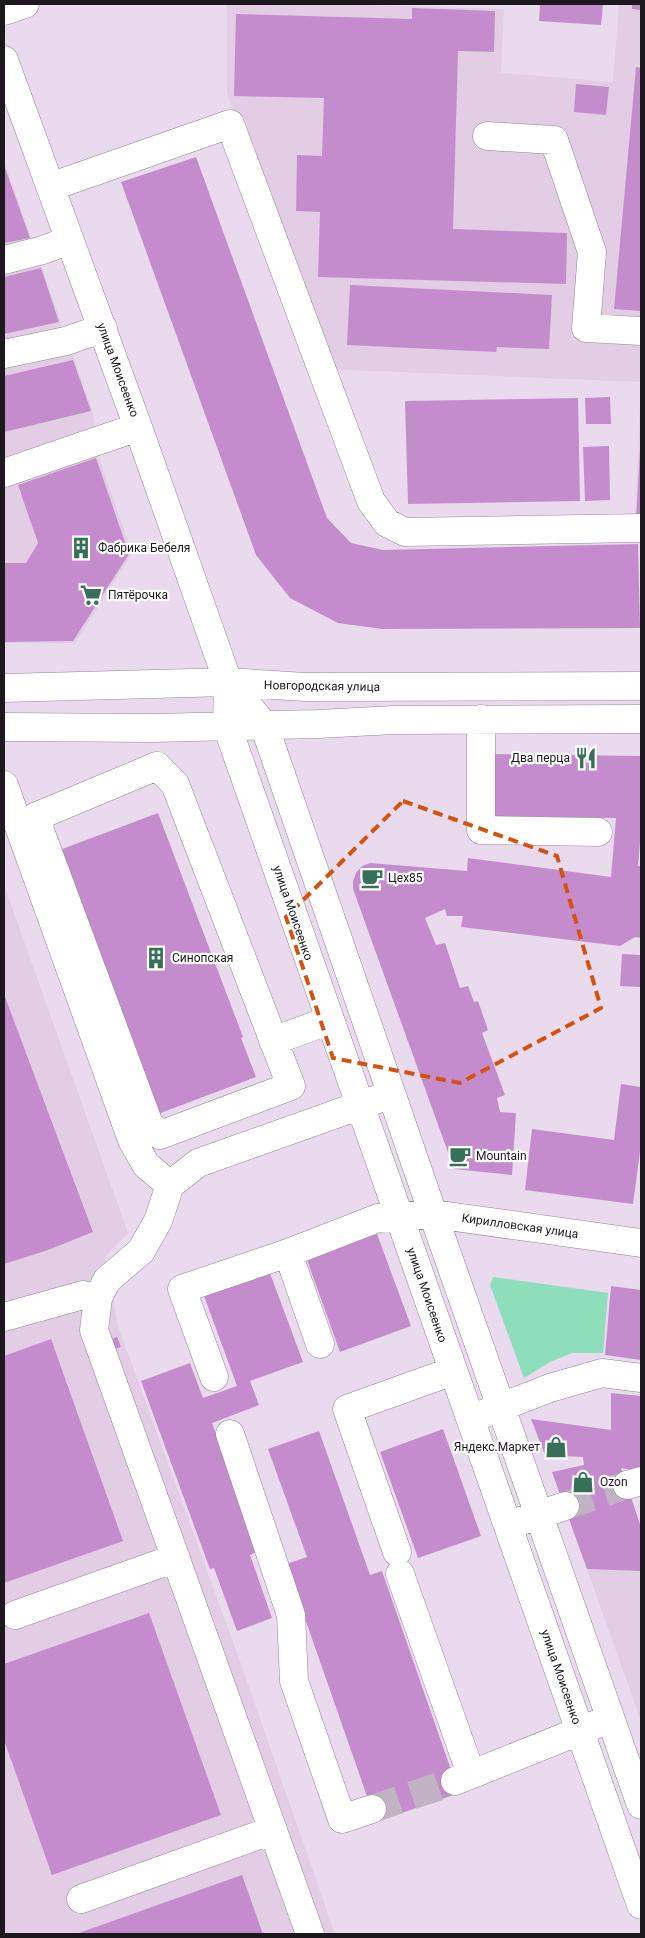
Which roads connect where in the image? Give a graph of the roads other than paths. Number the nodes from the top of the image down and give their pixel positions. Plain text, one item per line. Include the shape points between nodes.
1 (25, 4) edge
2 (4, 11) edge
3 (4, 60) edge
4 (9, 88) edge
5 (487, 136) dead end
6 (50, 186) junction
7 (69, 240) junction
8 (4, 260) edge
9 (102, 328) junction
10 (641, 331) edge
11 (4, 354) edge
12 (138, 427) junction
13 (4, 473) edge
14 (641, 528) edge
15 (228, 682) junction
16 (641, 686) edge
17 (4, 688) edge
18 (481, 719) junction
19 (641, 719) edge
20 (264, 725) junction
21 (227, 726) junction
22 (4, 727) edge
23 (4, 785) edge
24 (598, 832) dead end
25 (330, 1020) junction
26 (274, 1041) junction
27 (392, 1094) junction
28 (360, 1105) junction
29 (170, 1185) junction
30 (433, 1214) junction
31 (399, 1216) junction
32 (639, 1243) edge
33 (288, 1253) junction
34 (98, 1298) junction
35 (4, 1316) edge
36 (320, 1344) dead end
37 (453, 1370) junction
38 (214, 1377) dead end
39 (641, 1378) edge
40 (500, 1407) junction
41 (470, 1419) junction
42 (230, 1434) dead end
43 (565, 1506) tunnel mouth
44 (538, 1516) junction
45 (508, 1526) junction
46 (176, 1558) junction
47 (15, 1615) dead end
48 (610, 1719) junction
49 (580, 1730) junction
50 (641, 1805) edge
51 (372, 1809) tunnel mouth
52 (273, 1830) junction
53 (81, 1899) dead end
54 (641, 1906) edge
55 (310, 1934) edge

1 - 2 street
3 - 4 street, улица Моисеенко
4 - 6 street, улица Моисеенко
5 - 10 street via 554,140 592,252 586,328
6 - 7 street, улица Моисеенко
6 - 14 street via 230,124 372,501 387,523 405,532
7 - 8 street
7 - 9 street, улица Моисеенко
9 - 11 street via 66,341
9 - 12 street, улица Моисеенко
12 - 13 street
12 - 15 street, улица Моисеенко
15 - 16 street, Новгородская улица via 305,687
15 - 17 street, Новгородская улица
15 - 20 street, улица Моисеенко
15 - 21 street, улица Моисеенко
18 - 19 street
18 - 20 street
18 - 24 street via 481,830
20 - 21 street
20 - 27 street, улица Моисеенко
21 - 22 street
21 - 25 street, улица Моисеенко
23 - 29 street via 132,1140 146,1165
25 - 26 street
25 - 28 street, улица Моисеенко
26 - 26 street via 175,784 157,766 35,817 149,1124 154,1129 160,1134 290,1086
27 - 28 street
27 - 30 street, улица Моисеенко
28 - 29 street via 198,1163
28 - 31 street, улица Моисеенко
29 - 34 street via 158,1221 141,1252 107,1280
30 - 31 street, Кирилловская улица
30 - 32 street, Кирилловская улица
30 - 40 street, улица Моисеенко
31 - 33 street, Кирилловская улица via 378,1218
31 - 37 street, улица Моисеенко
33 - 36 street
33 - 38 street, Кирилловская улица via 182,1289
34 - 35 street via 83,1295
34 - 46 street via 94,1330
37 - 41 street, улица Моисеенко
37 - 49 street via 347,1409 463,1777
39 - 40 street via 602,1373
40 - 41 street
40 - 44 street, улица Моисеенко
41 - 45 street, улица Моисеенко
42 - 51 street via 291,1615 294,1681 342,1819
43 - 44 street
44 - 45 street
44 - 48 street, улица Моисеенко
45 - 49 street, улица Моисеенко
46 - 47 street
46 - 52 street
48 - 49 street
48 - 50 street, улица Моисеенко
49 - 54 street, улица Моисеенко
52 - 53 street
52 - 55 street

